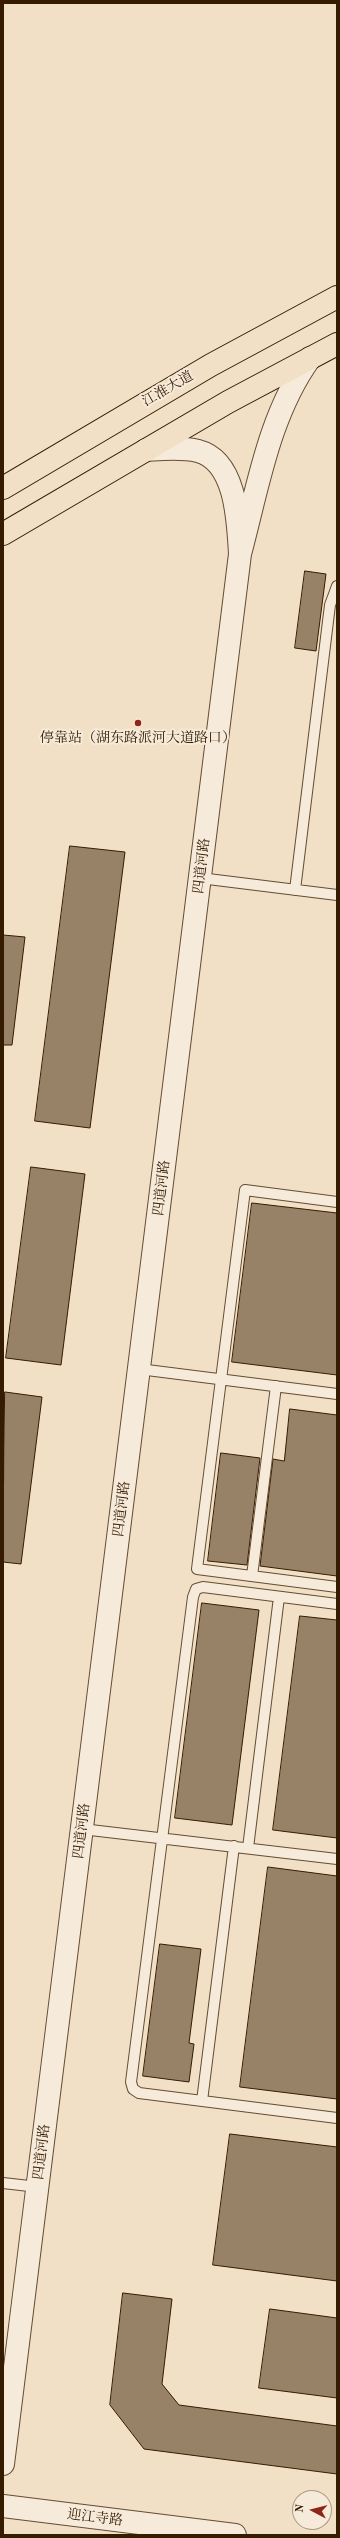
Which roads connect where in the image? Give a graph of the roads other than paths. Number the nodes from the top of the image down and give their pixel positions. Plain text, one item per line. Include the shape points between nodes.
1 (337, 297) edge
2 (337, 344) edge
3 (310, 358) junction
4 (146, 450) junction
5 (3, 488) edge
6 (3, 534) edge
7 (240, 554) junction
8 (337, 586) edge
9 (200, 878) junction
10 (295, 890) junction
11 (337, 895) edge
12 (337, 1202) edge
13 (139, 1369) junction
14 (221, 1379) junction
15 (276, 1386) junction
16 (337, 1394) edge
17 (252, 1576) junction
18 (337, 1587) edge
19 (279, 1597) junction
20 (337, 1604) edge
21 (82, 1828) junction
22 (162, 1838) junction
23 (234, 1846) junction
24 (248, 1848) junction
25 (337, 1858) edge
26 (202, 2101) junction
27 (337, 2118) edge
28 (3, 2183) edge
29 (38, 2187) junction
30 (3, 2464) edge
31 (3, 2506) edge
32 (235, 2535) edge

1 - 5 main road, 江淮大道 via 210,365
2 - 3 main road
3 - 4 main road
3 - 7 street via 295,380 275,426
4 - 6 main road
4 - 7 street via 181,448 200,451 215,461 229,481 236,506
7 - 9 street, 四道河路
8 - 10 lane via 330,605
9 - 10 lane
9 - 13 street, 四道河路
10 - 11 lane
12 - 14 lane via 245,1190
13 - 14 lane
13 - 21 street, 四道河路
14 - 15 lane
14 - 17 lane via 197,1569
15 - 16 lane
15 - 17 lane
17 - 18 lane
19 - 20 lane
19 - 22 lane via 203,1587 196,1589
19 - 24 lane
21 - 22 lane
21 - 29 street, 四道河路
22 - 23 lane
22 - 26 lane via 131,2082 133,2089 139,2093
23 - 24 lane
23 - 26 lane
24 - 25 lane
26 - 27 lane
28 - 29 lane
29 - 30 street, 四道河路
31 - 32 street, 迎江寺路

